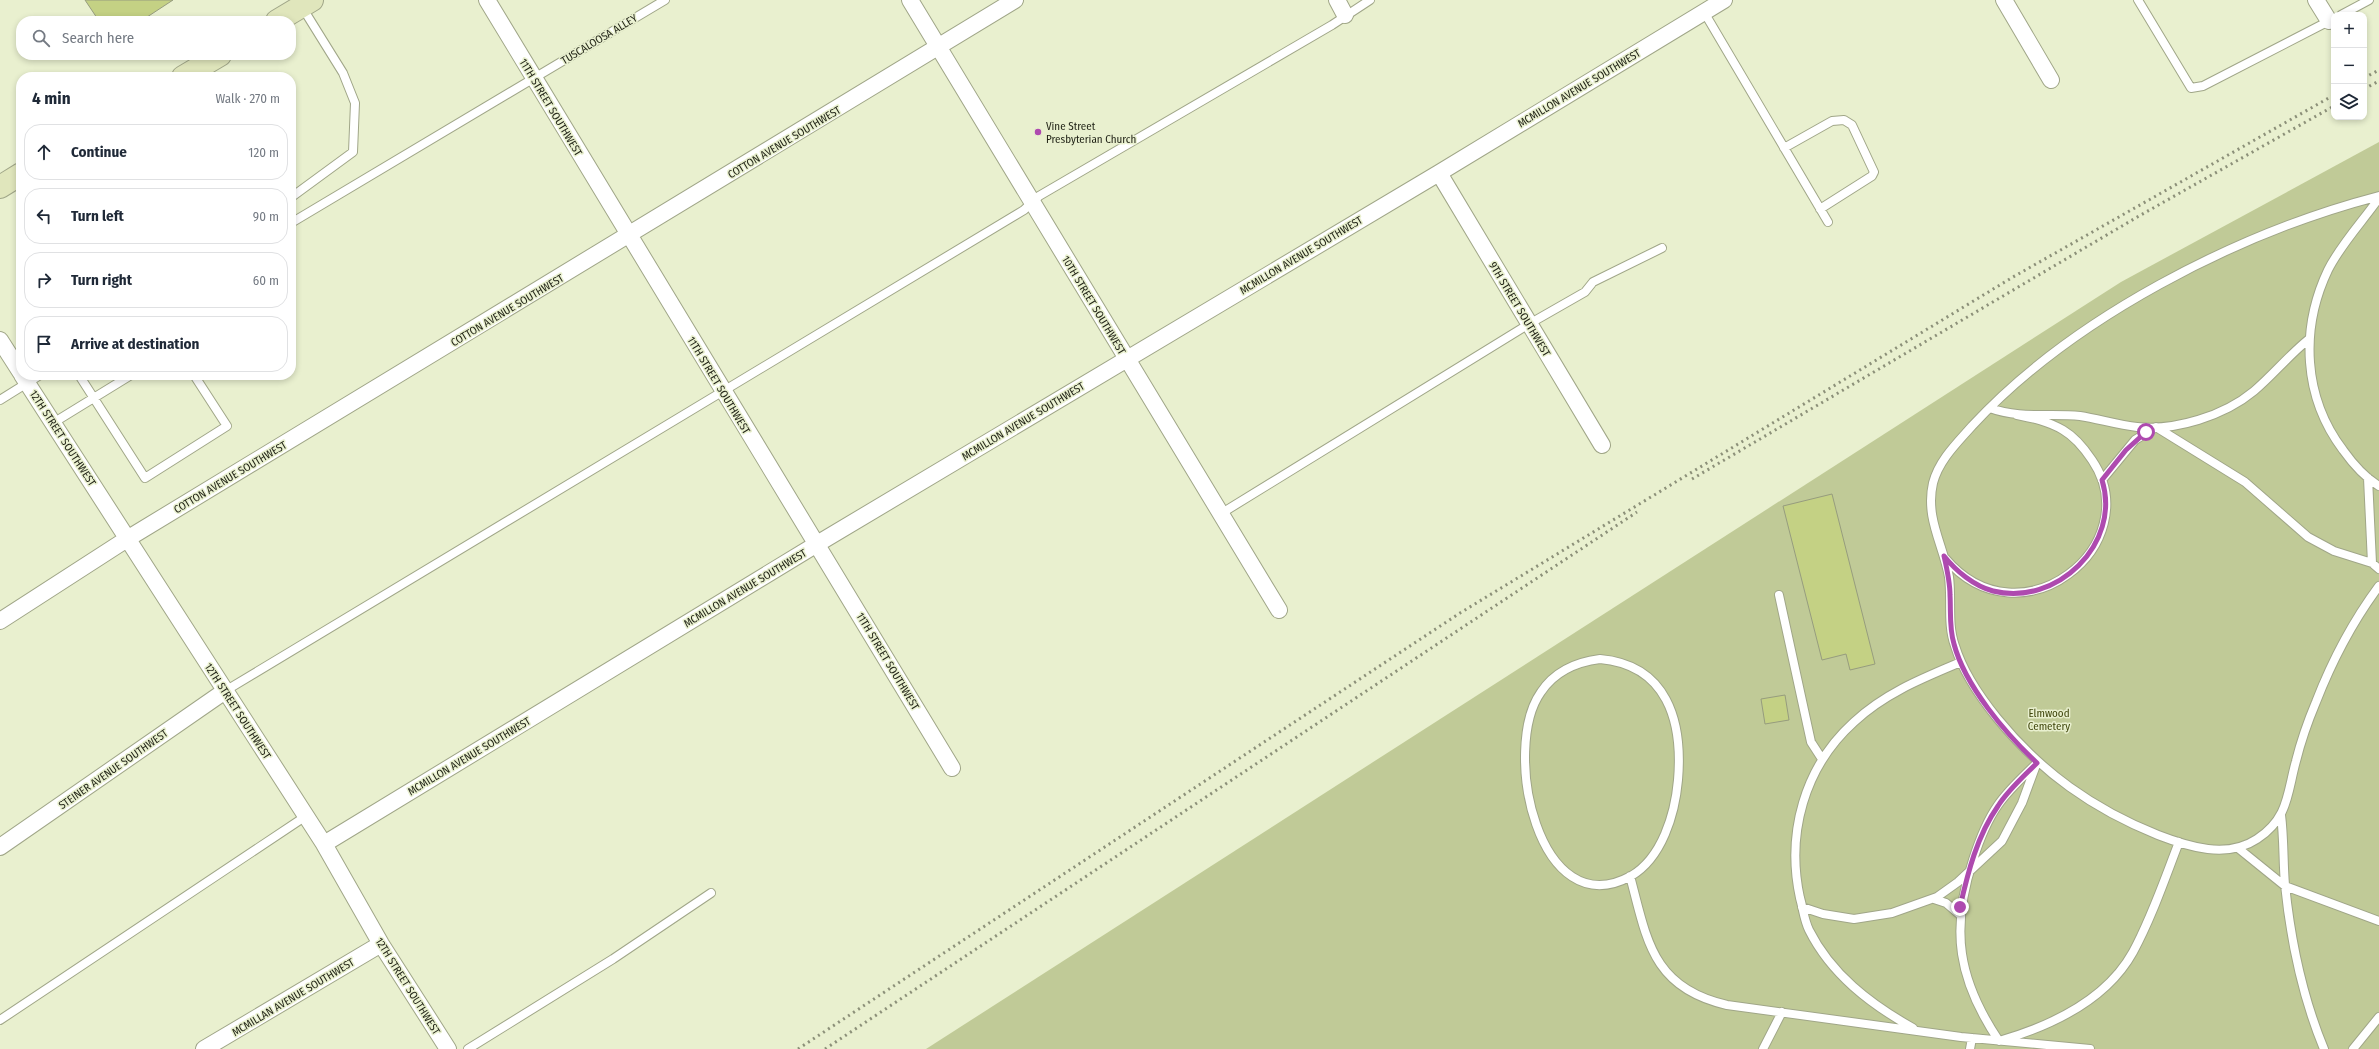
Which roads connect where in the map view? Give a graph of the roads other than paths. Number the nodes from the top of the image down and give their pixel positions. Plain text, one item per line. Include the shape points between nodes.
1 (487, 0) edge
2 (665, 0) edge
3 (910, 0) edge
4 (1015, 0) edge
5 (1337, 0) edge
6 (1370, 0) edge
7 (1724, 0) edge
8 (2004, 0) edge
9 (2138, 0) edge
10 (2316, 0) edge
11 (2369, 0) edge
12 (307, 3) edge
13 (1704, 12) junction
14 (2346, 12) edge
15 (2331, 14) edge
16 (1345, 15) junction
17 (285, 16) edge
18 (2331, 20) edge
19 (939, 48) junction
20 (212, 60) edge
21 (191, 72) edge
22 (533, 78) junction
23 (2051, 80) dead end
24 (1784, 148) junction
25 (1439, 173) junction
26 (16, 177) edge
27 (0, 187) edge
28 (296, 194) edge
29 (2379, 197) edge
30 (1032, 203) junction
31 (1820, 209) junction
32 (296, 221) edge
33 (1828, 222) dead end
34 (629, 236) junction
35 (1662, 248) dead end
36 (1529, 324) junction
37 (2309, 339) junction
38 (0, 340) edge
39 (1126, 359) junction
40 (16, 361) edge
41 (23, 380) edge
42 (30, 380) edge
43 (82, 380) edge
44 (123, 380) edge
45 (197, 380) edge
46 (721, 390) junction
47 (95, 398) junction
48 (0, 400) edge
49 (1990, 408) junction
50 (2016, 414) junction
51 (53, 423) junction
52 (2156, 427) junction
53 (1602, 445) dead end
54 (2368, 478) junction
55 (2102, 480) junction
56 (2379, 486) edge
57 (1222, 513) junction
58 (127, 539) junction
59 (817, 544) junction
60 (1944, 556) junction
61 (2372, 563) junction
62 (2379, 569) edge
63 (2379, 586) edge
64 (1779, 595) dead end
65 (1279, 610) dead end
66 (0, 621) edge
67 (1961, 662) junction
68 (225, 691) junction
69 (1822, 759) junction
70 (2037, 763) junction
71 (952, 768) dead end
72 (2281, 815) junction
73 (306, 816) junction
74 (2179, 842) junction
75 (324, 844) junction
76 (0, 847) edge
77 (2238, 848) junction
78 (1969, 871) junction
79 (1630, 876) junction
80 (2285, 886) junction
81 (711, 893) dead end
82 (1934, 899) junction
83 (1802, 907) junction
84 (1959, 914) junction
85 (2379, 921) edge
86 (381, 944) junction
87 (1782, 1012) junction
88 (2379, 1017) edge
89 (0, 1020) edge
90 (1918, 1031) junction
91 (1972, 1038) junction
92 (1999, 1041) junction
93 (204, 1049) edge
94 (448, 1049) edge
95 (468, 1049) edge
96 (1763, 1049) edge
97 (1970, 1049) edge
98 (2090, 1049) edge
99 (2324, 1049) edge
100 (2352, 1049) edge

1 - 22 street, 11TH STREET SOUTHWEST
2 - 22 lane, TUSCALOOSA ALLEY
3 - 19 street, 10TH STREET SOUTHWEST
4 - 19 street, COTTON AVENUE SOUTHWEST
5 - 16 street
6 - 16 lane
7 - 13 street, MCMILLON AVENUE SOUTHWEST
8 - 23 street
9 - 18 lane via 2191,88 2203,86
10 - 15 street
11 - 14 lane
12 - 17 street
12 - 28 lane via 343,73 355,103 354,152
13 - 24 lane
13 - 25 street, MCMILLON AVENUE SOUTHWEST
16 - 30 lane
19 - 30 street, 10TH STREET SOUTHWEST
19 - 34 street, COTTON AVENUE SOUTHWEST
20 - 21 street
22 - 32 lane, TUSCALOOSA ALLEY
22 - 34 street, 11TH STREET SOUTHWEST
24 - 31 lane
24 - 31 lane via 1832,120 1844,120 1852,125 1874,172 1872,176
25 - 36 street, 9TH STREET SOUTHWEST
25 - 39 street, MCMILLON AVENUE SOUTHWEST
26 - 27 street
29 - 37 lane via 2329,268 2315,304
29 - 49 lane via 2286,226 2150,290 2039,364
30 - 39 street, 10TH STREET SOUTHWEST
30 - 46 lane via 744,380
31 - 33 lane
34 - 46 street, 11TH STREET SOUTHWEST
34 - 58 street, COTTON AVENUE SOUTHWEST
35 - 36 lane via 1592,282 1585,292
36 - 53 street, 9TH STREET SOUTHWEST
36 - 57 lane
37 - 52 lane via 2291,353 2252,393 2237,402 2190,421
37 - 54 lane via 2311,378 2320,410 2337,443
38 - 40 street, 12TH STREET SOUTHWEST
39 - 57 street, 10TH STREET SOUTHWEST
39 - 59 street, MCMILLON AVENUE SOUTHWEST
41 - 48 lane
42 - 51 street, 12TH STREET SOUTHWEST
43 - 47 lane
44 - 47 lane
45 - 47 lane via 227,426 145,478
46 - 59 street, 11TH STREET SOUTHWEST
46 - 68 lane
47 - 51 lane
49 - 50 lane
49 - 60 lane via 1943,460 1933,483 1930,508
50 - 52 lane via 2081,416 2137,427
50 - 55 lane via 2046,422 2076,439
51 - 58 street, 12TH STREET SOUTHWEST
52 - 55 lane via 2135,440
52 - 61 lane via 2262,494 2308,537 2334,551
54 - 56 lane
54 - 61 lane
55 - 60 lane via 2105,489 2105,511 2096,541 2073,572 2050,586 2020,593 1992,591 1963,575
57 - 65 street, 10TH STREET SOUTHWEST
58 - 66 street, COTTON AVENUE SOUTHWEST
58 - 68 street, 12TH STREET SOUTHWEST
59 - 71 street, 11TH STREET SOUTHWEST
59 - 75 street, MCMILLON AVENUE SOUTHWEST
60 - 67 lane via 1949,577 1951,630
61 - 62 lane
63 - 72 lane via 2348,632 2318,697 2300,746 2287,804
64 - 69 lane via 1812,742
67 - 69 lane via 1907,686 1868,709 1852,722
67 - 70 lane via 1986,704
68 - 73 street, 12TH STREET SOUTHWEST
68 - 76 street, STEINER AVENUE SOUTHWEST
69 - 83 lane via 1804,799 1796,834 1795,867
70 - 74 lane via 2089,802 2137,826
70 - 78 lane via 1998,805 1980,840
70 - 78 lane via 2008,831 1993,850
72 - 77 lane via 2255,841
72 - 80 lane
73 - 75 street, 12TH STREET SOUTHWEST
73 - 89 lane
74 - 77 lane via 2206,849
74 - 92 lane via 2133,953 2112,979 2082,1005 2060,1018
75 - 86 street, 12TH STREET SOUTHWEST
77 - 80 lane
78 - 82 lane
78 - 84 lane
79 - 79 lane via 1647,864 1654,854 1672,812 1679,765 1673,715 1660,688 1639,670 1614,660 1585,661 1561,672 1541,691 1534,703 1526,751 1529,801 1543,841 1562,868 1584,881 1596,884 1609,883
79 - 87 lane via 1652,954 1669,975 1684,988 1704,999
80 - 85 lane
80 - 99 lane via 2297,969 2306,1002
81 - 95 lane via 613,959
82 - 83 lane via 1892,914 1854,919 1823,914
82 - 84 lane via 1946,903
83 - 90 lane via 1817,943 1841,975 1875,1006
84 - 92 lane via 1967,979 1975,1001
86 - 93 street, MCMILLAN AVENUE SOUTHWEST
86 - 94 street, 12TH STREET SOUTHWEST
87 - 90 lane
87 - 96 lane
88 - 100 lane
90 - 91 lane
91 - 92 lane
91 - 97 lane
92 - 98 lane

